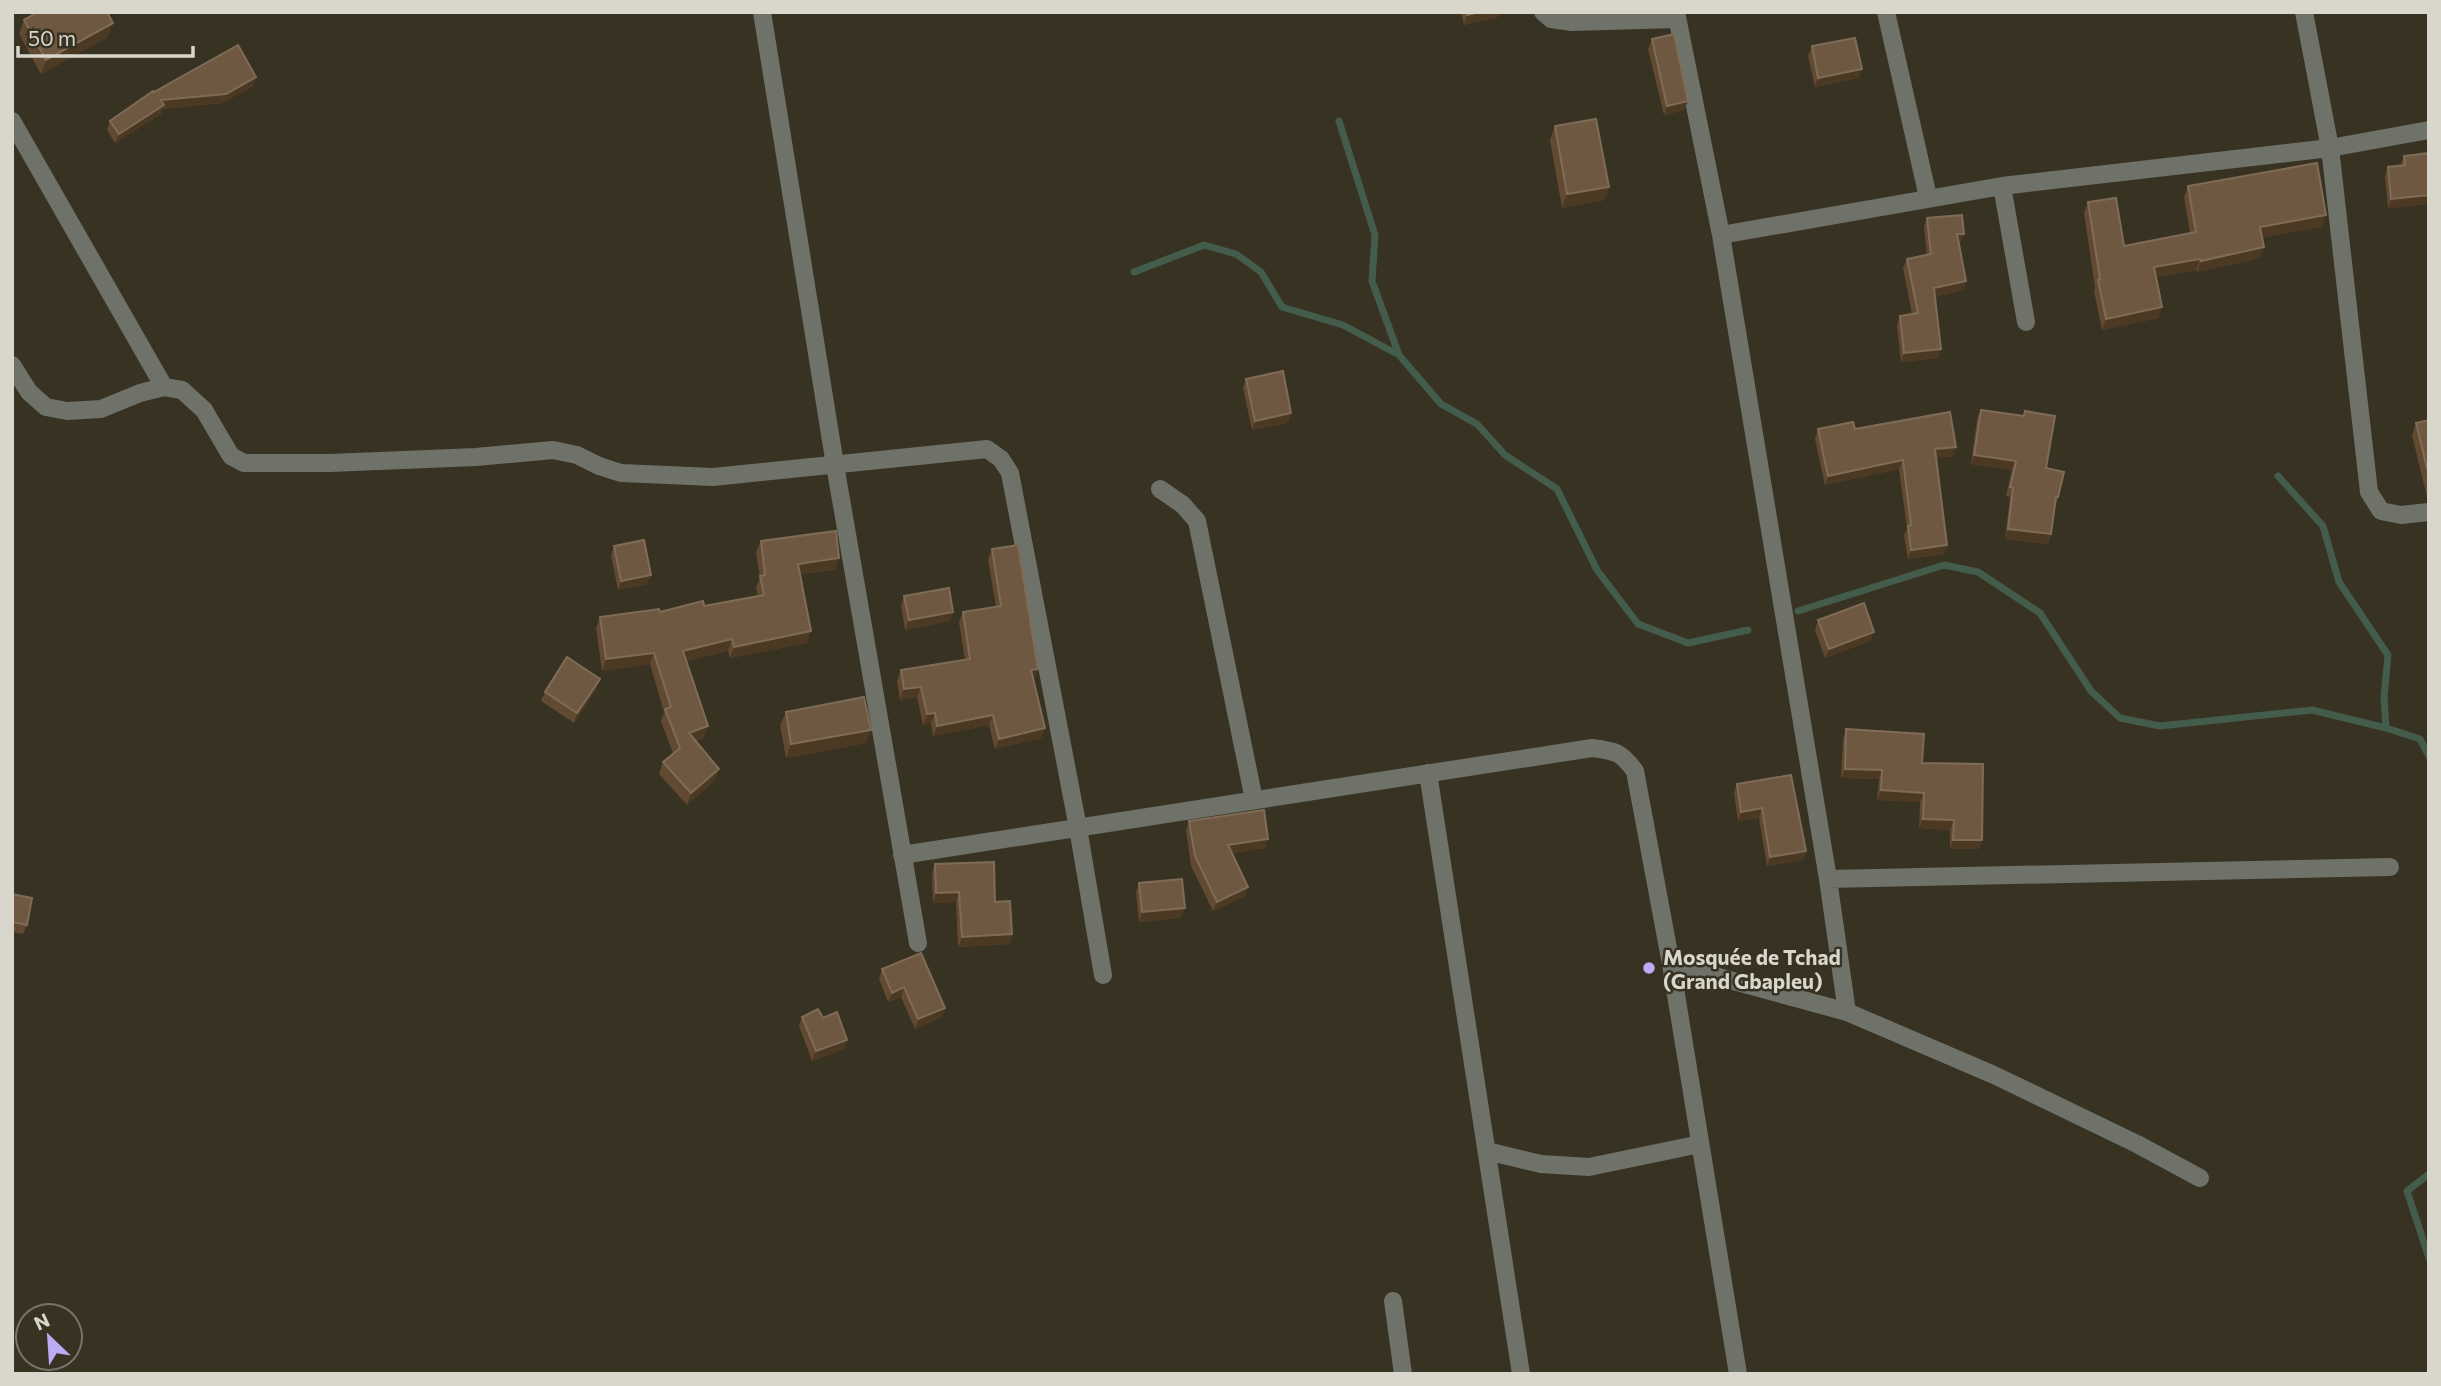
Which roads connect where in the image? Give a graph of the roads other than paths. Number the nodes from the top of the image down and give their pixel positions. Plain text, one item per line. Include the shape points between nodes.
1 (762, 12) edge
2 (1543, 12) edge
3 (1886, 12) edge
4 (2304, 12) edge
5 (1677, 16) edge
6 (12, 121) edge
7 (2429, 130) edge
8 (2330, 148) junction
9 (2003, 186) junction
10 (1928, 197) junction
11 (1720, 235) junction
12 (2026, 323) dead end
13 (12, 365) edge
14 (164, 387) junction
15 (835, 465) junction
16 (1160, 489) dead end
17 (2429, 512) edge
18 (1428, 773) junction
19 (1254, 800) junction
20 (1078, 828) junction
21 (902, 855) junction
22 (2390, 867) dead end
23 (1828, 879) junction
24 (918, 943) dead end
25 (1671, 964) junction
26 (1103, 975) dead end
27 (1847, 1012) junction
28 (1700, 1144) junction
29 (1487, 1151) junction
30 (2200, 1178) dead end
31 (1393, 1301) dead end
32 (1403, 1374) edge
33 (1521, 1374) edge
34 (1738, 1374) edge

1 - 15 street
2 - 5 street via 1551,19 1572,22
3 - 10 street
4 - 8 street
5 - 11 street
6 - 14 street
7 - 8 street
8 - 9 street
8 - 17 street via 2369,492 2381,511 2401,515
9 - 10 street
9 - 12 street
10 - 11 street
11 - 23 street
13 - 14 street via 46,408 101,409
14 - 15 street via 182,390 204,410 231,456 244,463 410,460 553,450 621,474 649,476 713,477
15 - 20 street via 987,449 1001,459 1010,474
15 - 21 street
16 - 19 street via 1197,521
18 - 19 street
18 - 25 street via 1592,748 1623,755 1635,771
18 - 29 street
19 - 20 street
20 - 21 street
20 - 26 street
21 - 24 street
22 - 23 street
23 - 27 street
25 - 27 street
25 - 28 street
27 - 30 street via 1994,1075
28 - 29 street via 1589,1167 1541,1164
28 - 34 street
29 - 33 street
31 - 32 street

